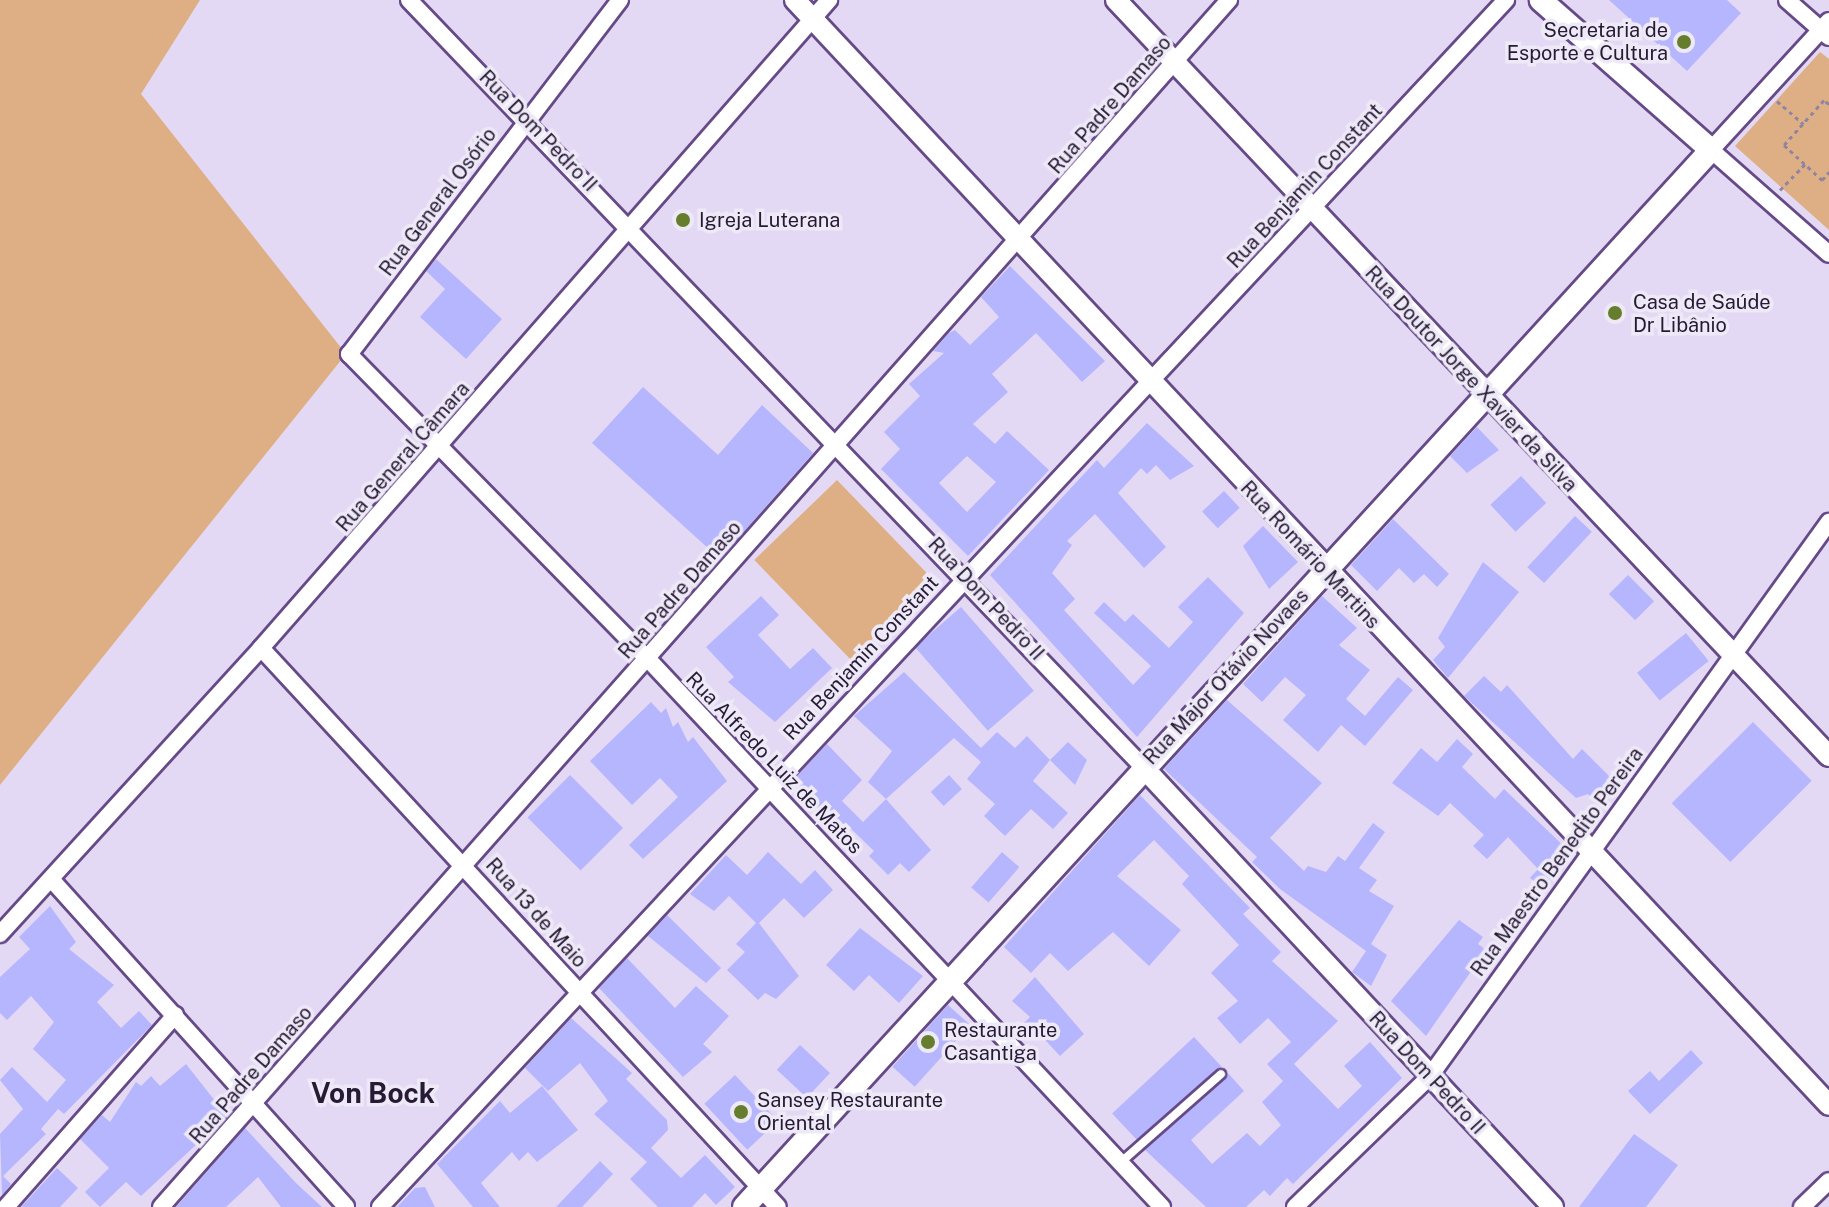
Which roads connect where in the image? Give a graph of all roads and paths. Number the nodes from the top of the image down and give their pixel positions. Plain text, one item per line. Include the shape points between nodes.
1 (409, 0) edge
2 (620, 0) edge
3 (795, 0) edge
4 (829, 0) edge
5 (1116, 0) edge
6 (1229, 0) edge
7 (1506, 0) edge
8 (1541, 0) edge
9 (1787, 0) edge
10 (812, 18) junction
11 (1826, 29) edge
12 (1174, 62) junction
13 (1765, 90) junction
14 (1829, 104) edge
15 (527, 119) junction
16 (1803, 124) junction
17 (1711, 150) junction
18 (1805, 164) junction
19 (1829, 172) edge
20 (1769, 201) junction
21 (1311, 209) junction
22 (628, 223) junction
23 (1017, 240) junction
24 (1829, 254) edge
25 (349, 354) joint
26 (1150, 383) junction
27 (1486, 396) junction
28 (838, 442) junction
29 (442, 444) junction
30 (1829, 522) edge
31 (1325, 572) junction
32 (965, 576) junction
33 (261, 648) junction
34 (1733, 655) junction
35 (647, 658) junction
36 (1829, 756) edge
37 (1142, 766) junction
38 (768, 787) junction
39 (1588, 849) junction
40 (465, 864) junction
41 (51, 879) junction
42 (0, 934) edge
43 (953, 980) junction
44 (576, 989) junction
45 (175, 1015) junction
46 (1221, 1074) dead end
47 (1430, 1076) junction
48 (252, 1103) junction
49 (1829, 1105) edge
50 (1121, 1162) junction
51 (1829, 1181) edge
52 (761, 1189) junction
53 (6, 1207) edge
54 (161, 1207) edge
55 (346, 1207) edge
56 (380, 1207) edge
57 (744, 1207) edge
58 (778, 1207) edge
59 (1162, 1207) edge
60 (1295, 1207) edge
61 (1553, 1207) edge
62 (1802, 1207) edge

1 - 15 street, Rua Dom Pedro II
2 - 15 street, Rua General Osório
3 - 10 street, Rua Romário Martins
4 - 10 street, Rua General Câmara
5 - 12 street, Rua Doutor Jorge Xavier da Silva
6 - 12 street, Rua Padre Damaso
7 - 21 street, Rua Benjamin Constant
8 - 17 main road
9 - 11 street
10 - 22 street, Rua General Câmara
10 - 23 street, Rua Romário Martins
11 - 13 street
12 - 21 street, Rua Doutor Jorge Xavier da Silva
12 - 23 street, Rua Padre Damaso
13 - 16 path
13 - 17 street
14 - 16 path via 1824,100
15 - 22 street, Rua Dom Pedro II
15 - 25 street, Rua General Osório
16 - 18 path via 1784,145
17 - 20 street
17 - 27 main road, Rua Major Otávio Novaes
18 - 19 path via 1822,180
18 - 20 path
20 - 24 street
21 - 26 street, Rua Benjamin Constant
21 - 27 street, Rua Doutor Jorge Xavier da Silva
22 - 28 street, Rua Dom Pedro II
22 - 29 street, Rua General Câmara
23 - 26 street, Rua Romário Martins
23 - 28 street, Rua Padre Damaso
25 - 29 street, Rua Alfredo Luiz de Matos
26 - 31 street, Rua Romário Martins
26 - 32 street, Rua Benjamin Constant
27 - 31 main road, Rua Major Otávio Novaes
27 - 34 street, Rua Doutor Jorge Xavier da Silva
28 - 32 street, Rua Dom Pedro II
28 - 35 street, Rua Padre Damaso
29 - 33 street, Rua General Câmara
29 - 35 street, Rua Alfredo Luiz de Matos
30 - 34 street, Rua Maestro Benedito Pereira
31 - 37 main road, Rua Major Otávio Novaes
31 - 39 street, Rua Romário Martins
32 - 37 street, Rua Dom Pedro II
32 - 38 street, Rua Benjamin Constant
33 - 40 street, Rua 13 de Maio
33 - 41 street, Rua General Câmara
34 - 36 street, Rua Doutor Jorge Xavier da Silva
34 - 39 street, Rua Maestro Benedito Pereira
35 - 38 street, Rua Alfredo Luiz de Matos
35 - 40 street, Rua Padre Damaso
37 - 43 main road, Rua Major Otávio Novaes
37 - 47 street, Rua Dom Pedro II
38 - 43 street, Rua Alfredo Luiz de Matos
38 - 44 street, Rua Benjamin Constant
39 - 47 street, Rua Maestro Benedito Pereira
39 - 49 street, Rua Romário Martins
40 - 44 street, Rua 13 de Maio
40 - 48 street, Rua Padre Damaso
41 - 42 street, Rua General Câmara
41 - 45 street
43 - 50 street, Rua Alfredo Luiz de Matos
43 - 52 main road, Rua Major Otávio Novaes
44 - 52 street, Rua 13 de Maio
44 - 56 street, Rua Benjamin Constant
45 - 48 street
45 - 53 street
46 - 50 lane
47 - 60 street, Rua Maestro Benedito Pereira
47 - 61 street, Rua Dom Pedro II
48 - 54 street, Rua Padre Damaso
48 - 55 street
50 - 59 street, Rua Alfredo Luiz de Matos
51 - 62 street
52 - 57 main road, Rua Major Otávio Novaes
52 - 58 street, Rua 13 de Maio

